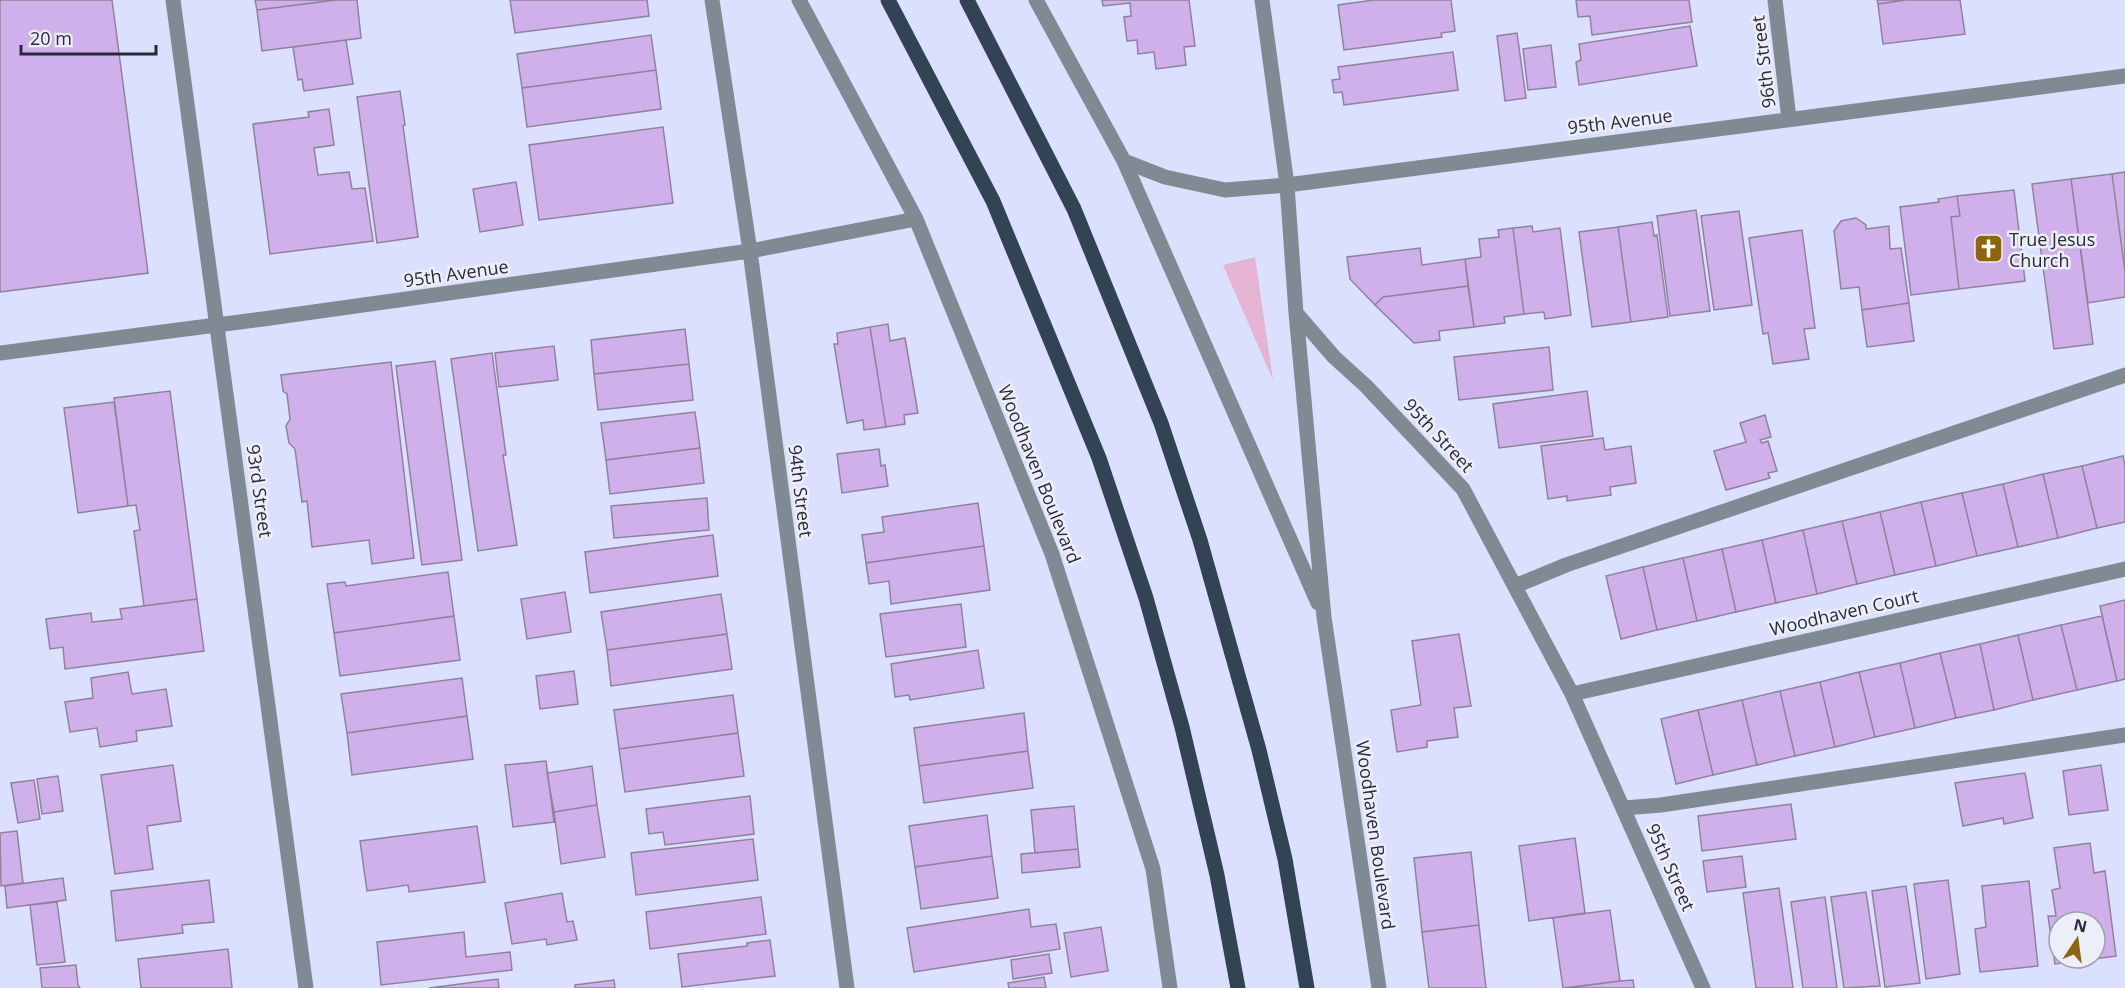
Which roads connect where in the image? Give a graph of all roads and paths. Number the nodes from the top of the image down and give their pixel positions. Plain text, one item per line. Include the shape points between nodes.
1 (173, 0) edge
2 (712, 0) edge
3 (800, 0) edge
4 (888, 0) edge
5 (967, 0) edge
6 (1036, 0) edge
7 (1262, 0) edge
8 (1775, 0) edge
9 (2125, 76) edge
10 (1789, 118) junction
11 (1124, 161) junction
12 (1287, 185) junction
13 (916, 219) junction
14 (750, 251) junction
15 (1296, 313) junction
16 (218, 325) junction
17 (0, 353) edge
18 (2125, 375) edge
19 (2125, 568) edge
20 (1515, 586) junction
21 (1324, 617) junction
22 (1572, 694) junction
23 (2125, 735) edge
24 (1624, 808) junction
25 (306, 988) edge
26 (847, 988) edge
27 (1170, 988) edge
28 (1238, 988) edge
29 (1308, 988) edge
30 (1379, 988) edge
31 (1703, 988) edge

1 - 16 street, 93rd Street
2 - 14 street, 94th Street
3 - 13 street, Woodhaven Boulevard
4 - 28 main road via 993,201 1099,459 1146,598 1182,727 1217,875
5 - 29 main road via 1074,209 1164,434 1200,540 1259,750 1285,859
6 - 11 street, Woodhaven Boulevard
7 - 12 street
8 - 10 street, 96th Street
9 - 10 street, 95th Avenue
10 - 12 street, 95th Avenue
11 - 12 street, 95th Avenue via 1165,177 1225,189
11 - 21 street, Woodhaven Boulevard
12 - 15 street
13 - 14 street, 95th Avenue
13 - 27 street, Woodhaven Boulevard via 1052,554 1153,869
14 - 16 street, 95th Avenue
14 - 26 street, 94th Street
15 - 20 street, 95th Street via 1462,489
15 - 21 street, Woodhaven Boulevard
16 - 17 street, 95th Avenue
16 - 25 street, 93rd Street
18 - 20 street via 1577,561
19 - 22 street, Woodhaven Court
20 - 22 street, 95th Street
21 - 30 street, Woodhaven Boulevard
22 - 24 street, 95th Street
23 - 24 street
24 - 31 street, 95th Street

